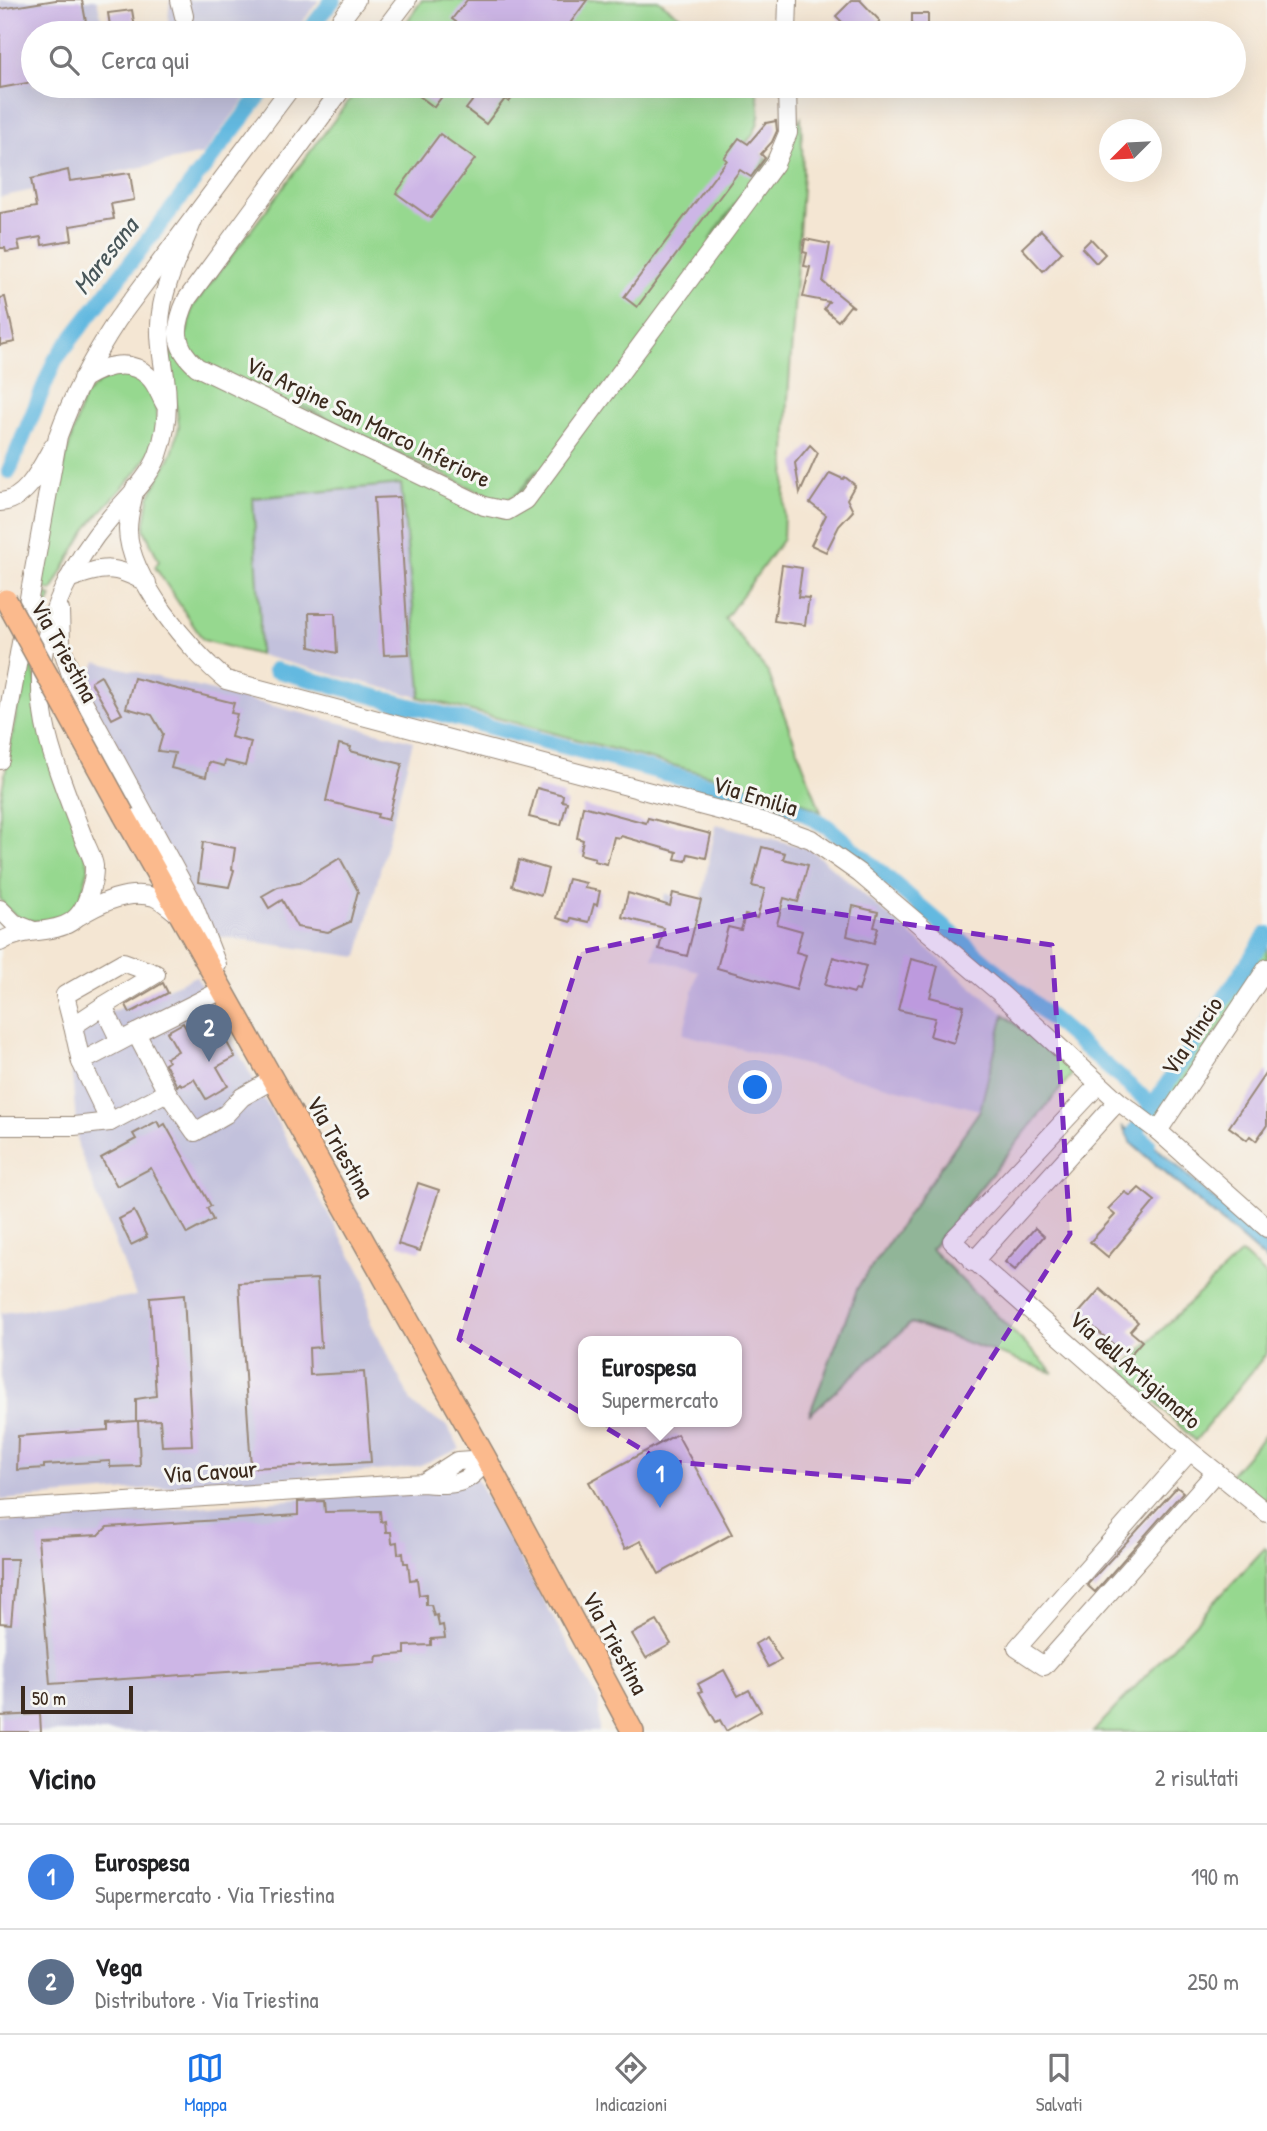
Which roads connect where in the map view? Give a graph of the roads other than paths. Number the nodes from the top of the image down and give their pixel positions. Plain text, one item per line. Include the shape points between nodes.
1 (356, 0) edge
2 (407, 0) edge
3 (788, 0) edge
4 (340, 21) edge
5 (391, 21) edge
6 (787, 21) edge
7 (283, 98) edge
8 (335, 98) edge
9 (788, 98) edge
10 (193, 220) junction
11 (81, 380) junction
12 (167, 407) junction
13 (58, 436) junction
14 (135, 488) junction
15 (0, 502) edge
16 (68, 579) junction
17 (147, 583) junction
18 (3, 594) edge
19 (60, 600) junction
20 (0, 760) edge
21 (0, 909) edge
22 (178, 914) junction
23 (76, 918) junction
24 (34, 931) junction
25 (0, 942) edge
26 (1267, 968) edge
27 (222, 990) junction
28 (103, 1006) junction
29 (238, 1020) junction
30 (73, 1026) junction
31 (128, 1037) junction
32 (81, 1062) junction
33 (272, 1080) junction
34 (1099, 1084) junction
35 (167, 1092) junction
36 (1118, 1101) junction
37 (110, 1122) junction
38 (1146, 1123) junction
39 (0, 1126) edge
40 (1267, 1228) edge
41 (973, 1262) junction
42 (1190, 1451) junction
43 (486, 1459) junction
44 (1216, 1472) junction
45 (0, 1510) edge
46 (1267, 1513) edge
47 (633, 1732) edge

1 - 4 street
2 - 5 street
3 - 6 street
7 - 10 street
8 - 9 street, Via Argine San Marco Inferiore via 187,299 176,332 181,347 197,367 484,506 507,511 526,500 775,164 785,145
10 - 11 street via 118,320
10 - 12 street via 161,312
11 - 12 street via 106,367 128,365 149,376
11 - 13 street
12 - 14 street via 157,459
13 - 15 street via 34,479 18,495
13 - 20 street
14 - 16 street via 94,537
14 - 17 street, Via Emilia via 128,531
16 - 17 street via 97,569 116,569
16 - 19 street
17 - 34 street, Via Emilia via 171,624 226,680 764,822 811,839 859,873
18 - 22 main road, Via Triestina, bridge
19 - 23 street via 50,622 40,691 46,735 94,865 91,889
19 - 29 street via 61,644 71,677 192,901
21 - 24 street via 15,923
22 - 23 street via 154,897 131,895 96,905
22 - 27 main road, Via Triestina
23 - 24 street via 60,929
24 - 25 street
26 - 38 street, Via Mincio
27 - 29 main road, Via Triestina
27 - 31 street
28 - 30 street
28 - 30 street via 156,974 123,962 65,995
28 - 31 street
29 - 33 main road, Via Triestina
30 - 32 street
31 - 32 street
31 - 35 street
32 - 37 street
33 - 35 street via 195,1132
33 - 43 main road, Via Triestina
34 - 36 street, Via Emilia
34 - 41 street, Via dell'Artigianato via 952,1241
35 - 37 street
36 - 38 street, Via Emilia
36 - 41 street
37 - 39 street
38 - 40 street, Via Emilia
41 - 42 street, Via dell'Artigianato
42 - 44 street, Via dell'Artigianato
42 - 44 street via 1017,1648 1044,1667
43 - 45 street, Via Cavour via 457,1461 423,1483
43 - 47 main road, Via Triestina
44 - 46 street, Via dell'Artigianato

